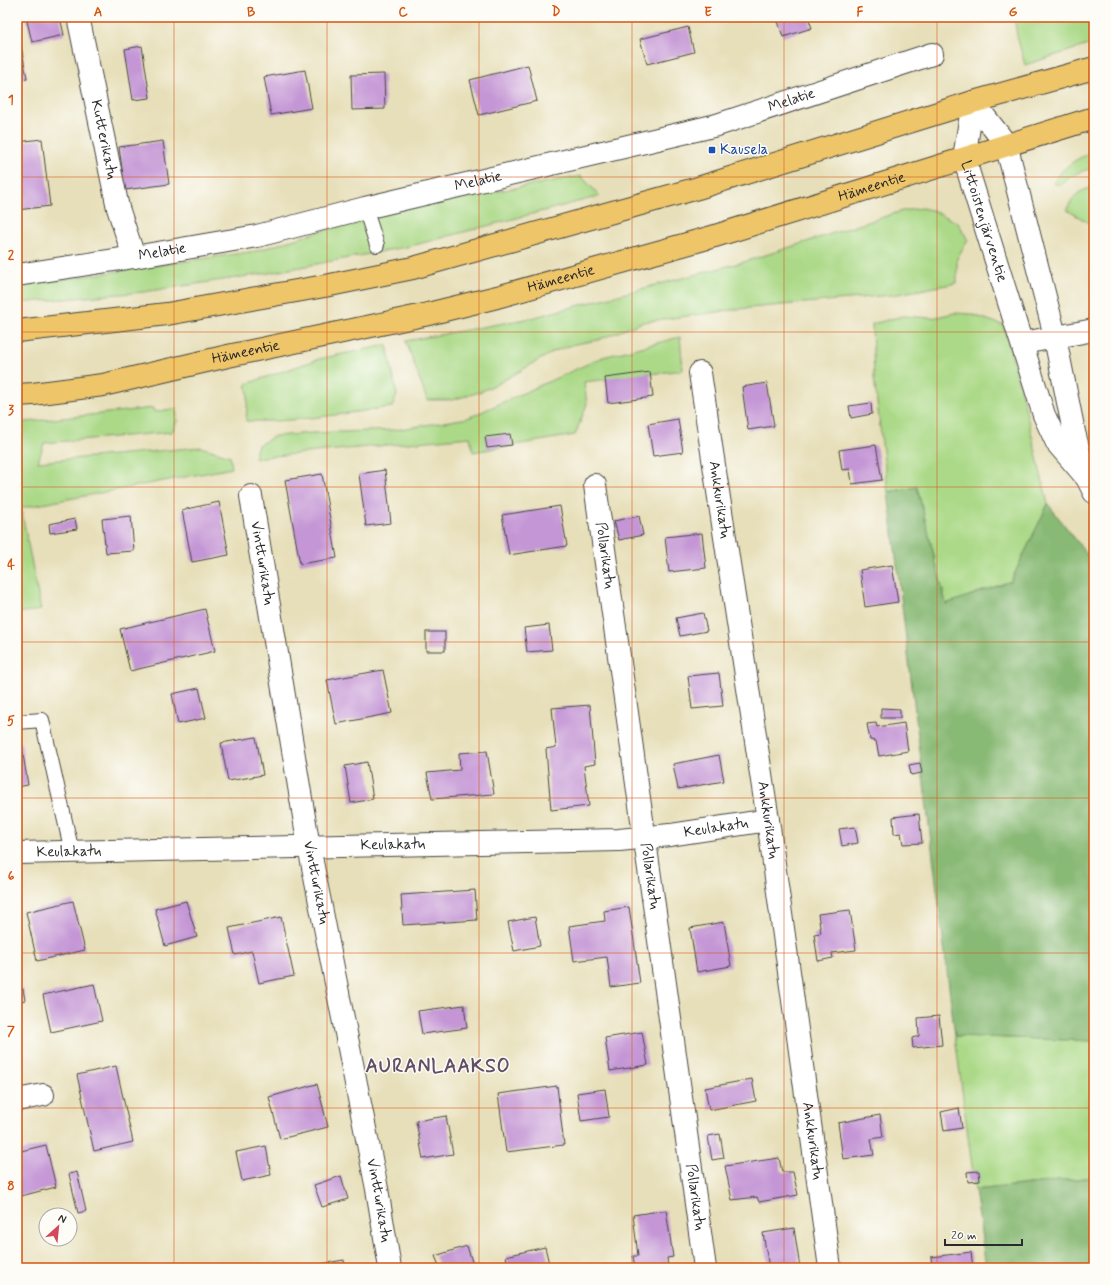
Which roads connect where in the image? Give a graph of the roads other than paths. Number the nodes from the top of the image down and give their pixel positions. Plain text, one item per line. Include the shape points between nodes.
1 (79, 21) dead end
2 (932, 54) dead end
3 (1094, 68) edge
4 (973, 102) junction
5 (1094, 118) edge
6 (1006, 144) junction
7 (964, 158) junction
8 (365, 208) junction
9 (376, 245) dead end
10 (134, 257) junction
11 (17, 275) edge
12 (1094, 330) edge
13 (17, 331) edge
14 (1055, 338) junction
15 (1023, 343) junction
16 (700, 373) dead end
17 (17, 395) edge
18 (595, 485) dead end
19 (1090, 485) edge
20 (251, 496) dead end
21 (17, 722) edge
22 (768, 820) junction
23 (644, 838) junction
24 (309, 847) junction
25 (72, 852) junction
26 (17, 853) edge
27 (43, 1095) dead end
28 (17, 1100) edge
29 (390, 1268) edge
30 (705, 1268) edge
31 (830, 1268) edge

1 - 10 street, Kutterikatu via 118,208
2 - 8 street, Melatie via 717,125
3 - 4 highway
4 - 6 street, Littoistenjärventie
4 - 7 street, Littoistenjärventie
4 - 13 highway via 698,188 413,268 330,286 167,314
5 - 6 highway, Hämeentie
6 - 7 highway, Hämeentie
6 - 14 street, Littoistenjärventie
7 - 15 street, Littoistenjärventie
7 - 17 highway, Hämeentie via 715,236 497,297 103,385
8 - 9 lane
8 - 10 street, Melatie via 257,236
10 - 11 street, Melatie
12 - 14 street
14 - 15 street
14 - 19 street, Littoistenjärventie via 1074,432
15 - 19 street, Littoistenjärventie via 1044,415 1057,443
16 - 22 street, Ankkurikatu
18 - 23 street, Pollarikatu
20 - 24 street, Vintturikatu
21 - 25 lane via 42,720
22 - 23 street, Keulakatu
22 - 31 street, Ankkurikatu
23 - 24 street, Keulakatu
23 - 30 street, Pollarikatu
24 - 25 street, Keulakatu
24 - 29 street, Vintturikatu via 377,1189
25 - 26 street, Keulakatu
27 - 28 street

